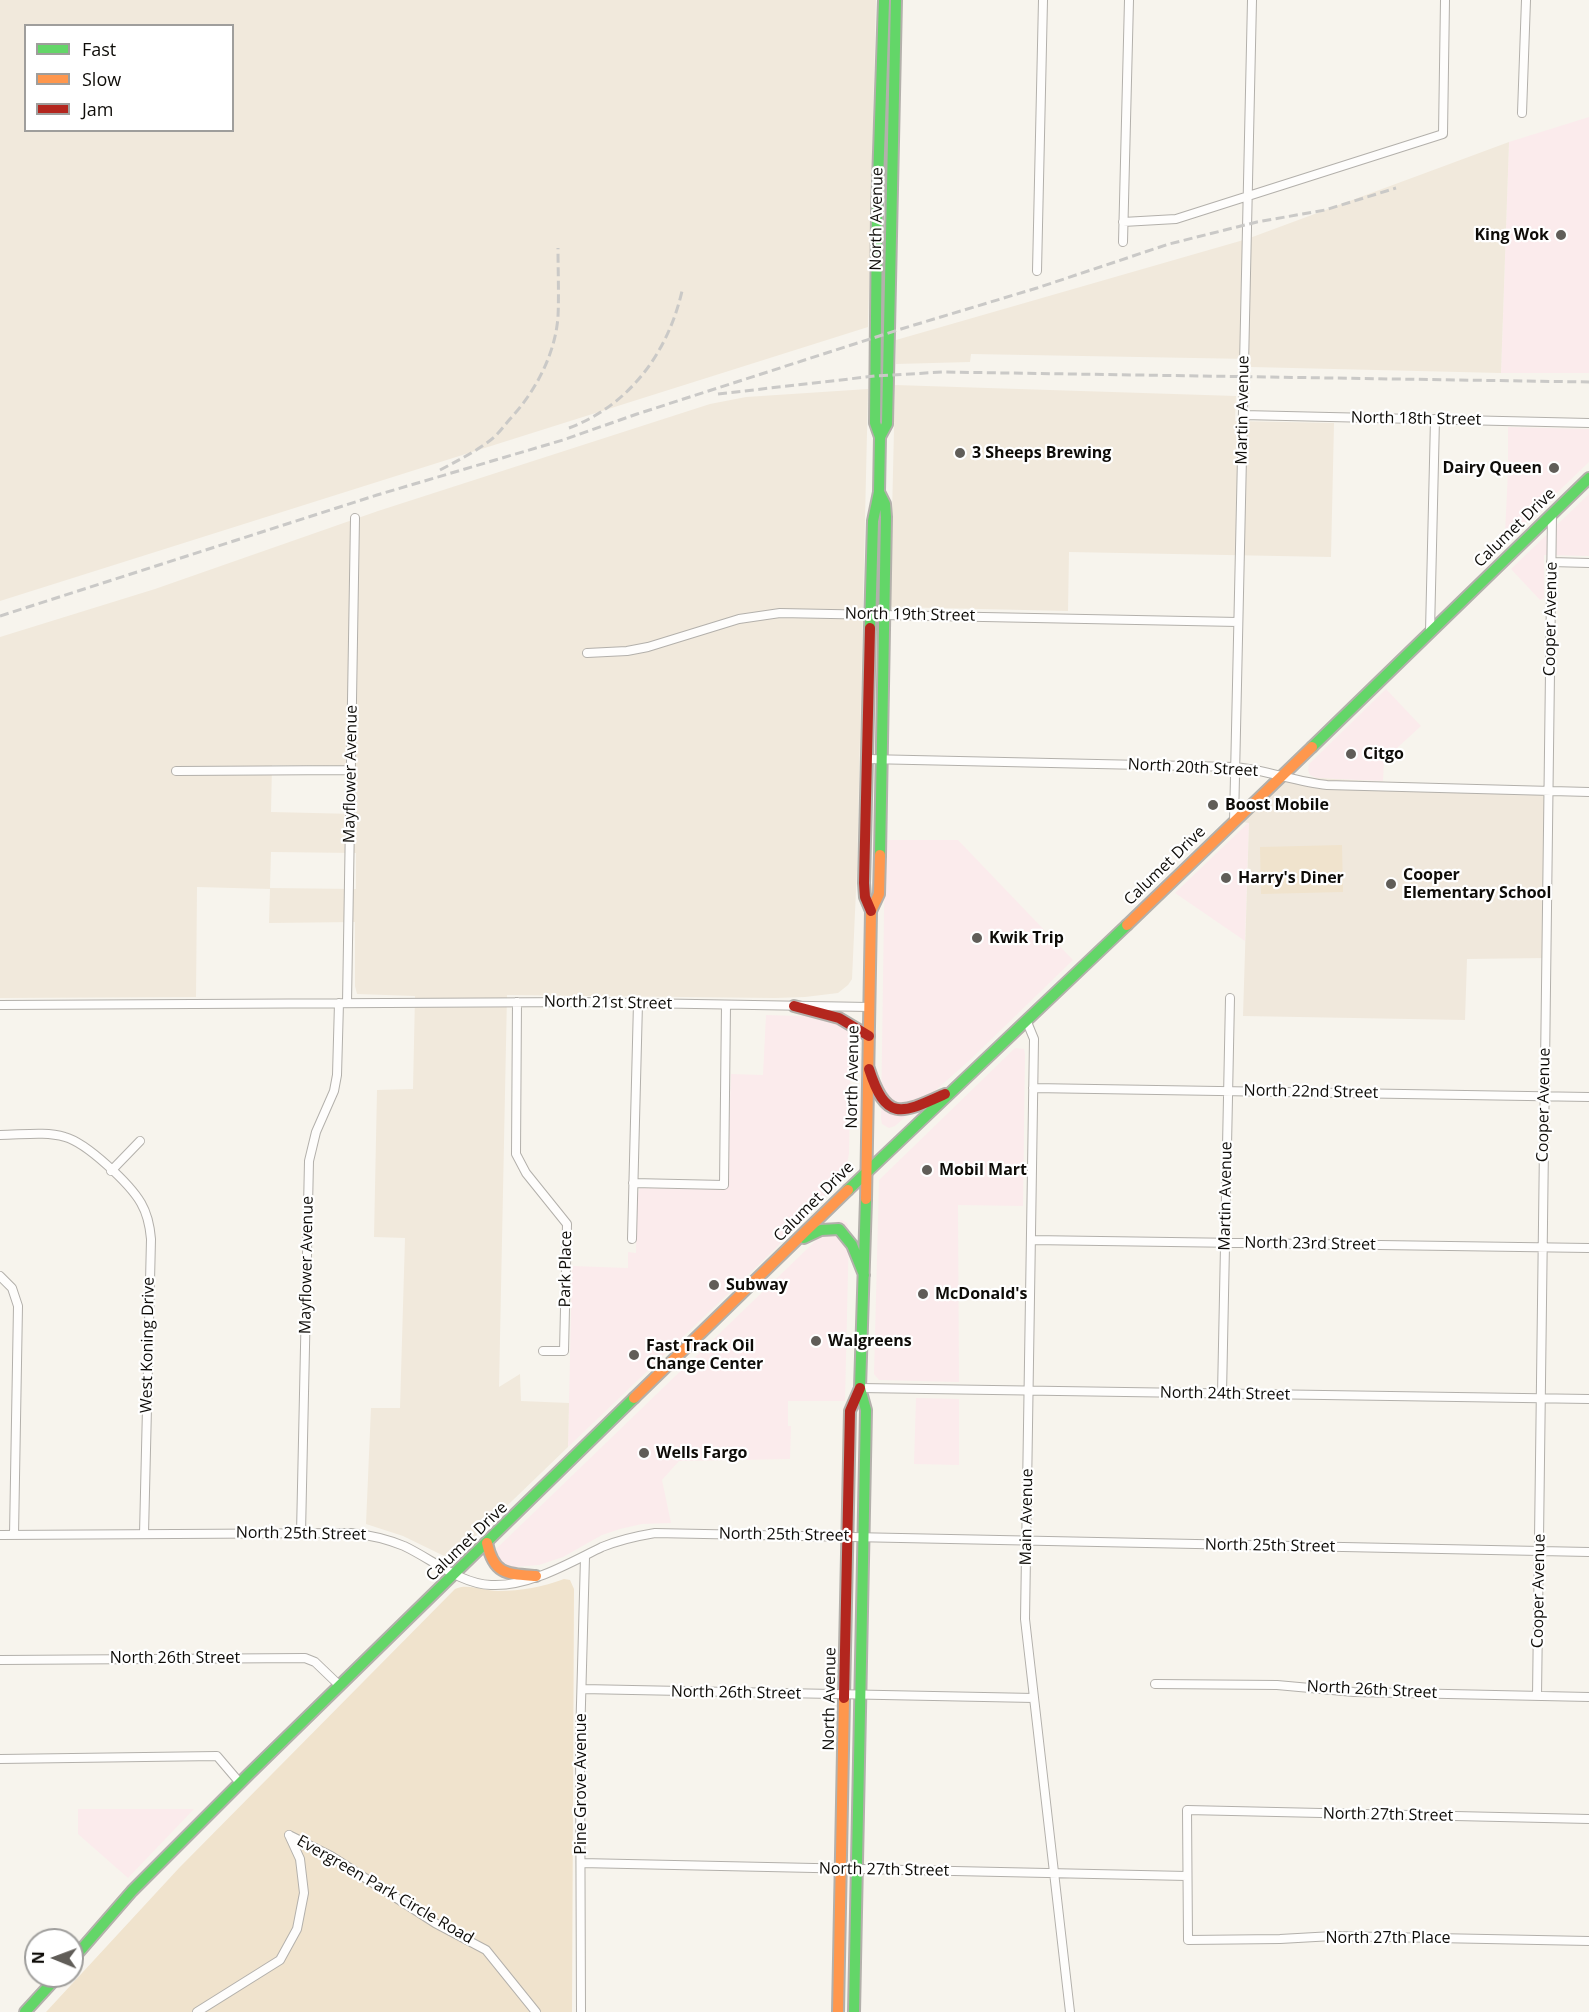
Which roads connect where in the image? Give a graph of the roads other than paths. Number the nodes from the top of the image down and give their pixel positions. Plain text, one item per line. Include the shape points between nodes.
1 (884, 0) edge
2 (896, 0) edge
3 (1043, 0) edge
4 (1129, 0) edge
5 (1252, 0) edge
6 (1445, 0) edge
7 (1526, 0) edge
8 (1522, 113) dead end
9 (1248, 197) junction
10 (1123, 222) junction
11 (1123, 242) dead end
12 (1037, 271) dead end
13 (1243, 415) junction
14 (1435, 419) junction
15 (1589, 423) edge
16 (880, 437) junction
17 (1589, 478) edge
18 (879, 492) junction
19 (1552, 514) junction
20 (355, 518) dead end
21 (1551, 562) junction
22 (1589, 563) edge
23 (871, 615) junction
24 (884, 615) junction
25 (1238, 622) junction
26 (1430, 631) junction
27 (587, 653) dead end
28 (867, 759) junction
29 (882, 759) junction
30 (1235, 767) junction
31 (351, 770) junction
32 (176, 771) dead end
33 (1280, 776) junction
34 (1549, 791) junction
35 (1589, 792) edge
36 (1234, 821) junction
37 (871, 911) junction
38 (1230, 998) dead end
39 (518, 1002) junction
40 (343, 1003) junction
41 (638, 1003) junction
42 (0, 1005) edge
43 (726, 1005) junction
44 (794, 1006) junction
45 (870, 1007) junction
46 (1027, 1022) junction
47 (869, 1036) junction
48 (868, 1069) junction
49 (1033, 1088) junction
50 (954, 1089) junction
51 (1228, 1091) junction
52 (1544, 1096) junction
53 (1589, 1096) edge
54 (0, 1135) edge
55 (140, 1141) dead end
56 (111, 1171) junction
57 (867, 1171) junction
58 (633, 1183) junction
59 (632, 1239) dead end
60 (1031, 1240) junction
61 (1225, 1242) junction
62 (1543, 1247) junction
63 (788, 1248) junction
64 (1589, 1248) edge
65 (864, 1275) junction
66 (0, 1276) edge
67 (543, 1351) dead end
68 (860, 1388) junction
69 (1029, 1390) junction
70 (1222, 1394) junction
71 (1541, 1398) junction
72 (1589, 1399) edge
73 (301, 1533) junction
74 (144, 1534) junction
75 (0, 1535) edge
76 (14, 1535) junction
77 (848, 1537) junction
78 (864, 1537) junction
79 (1028, 1540) junction
80 (487, 1543) junction
81 (1539, 1551) junction
82 (1589, 1552) edge
83 (585, 1557) junction
84 (456, 1574) junction
85 (536, 1576) junction
86 (0, 1660) edge
87 (1155, 1683) dead end
88 (340, 1686) junction
89 (582, 1689) junction
90 (845, 1695) junction
91 (861, 1695) junction
92 (1537, 1696) junction
93 (1589, 1697) edge
94 (1034, 1698) junction
95 (0, 1759) edge
96 (240, 1783) junction
97 (1589, 1819) edge
98 (581, 1863) junction
99 (841, 1869) junction
100 (857, 1870) junction
101 (1053, 1872) junction
102 (1187, 1876) junction
103 (1589, 1941) edge
104 (84, 1946) edge
105 (47, 1988) edge
106 (25, 2012) edge
107 (197, 2012) edge
108 (536, 2012) edge
109 (581, 2012) edge
110 (838, 2012) edge
111 (854, 2012) edge
112 (1070, 2012) edge

1 - 16 main road, North Avenue via 875,421
2 - 16 main road, North Avenue via 887,421
3 - 12 street
4 - 10 street
5 - 9 street, Martin Avenue
6 - 9 street via 1443,134
7 - 8 street
9 - 10 street via 1176,219
9 - 13 street, Martin Avenue
10 - 11 street
13 - 14 street, North 18th Street
13 - 25 street, Martin Avenue
14 - 15 street, North 18th Street
14 - 26 street
16 - 18 main road, North Avenue
17 - 19 main road, Calumet Drive
18 - 23 main road, North Avenue via 873,521
18 - 24 main road, North Avenue via 886,508
19 - 21 street, Cooper Avenue
19 - 26 main road, Calumet Drive
20 - 31 street, Mayflower Avenue
21 - 22 street
21 - 34 street, Cooper Avenue
23 - 24 street, North 19th Street
23 - 27 street, North 19th Street via 762,614 648,647
23 - 28 main road, North Avenue
24 - 25 street, North 19th Street
24 - 29 main road, North Avenue
25 - 30 street, Martin Avenue
26 - 33 main road, Calumet Drive
28 - 29 street, North 20th Street
28 - 37 main road, North Avenue via 864,887
29 - 30 street, North 20th Street
29 - 37 main road, North Avenue via 879,891
30 - 33 street, North 20th Street
30 - 36 street, Martin Avenue
31 - 32 street
31 - 40 street, Mayflower Avenue
33 - 34 street, North 20th Street via 1327,785
33 - 36 main road, Calumet Drive
34 - 35 street, North 20th Street
34 - 52 street, Cooper Avenue
36 - 46 main road, Calumet Drive
37 - 45 main road, North Avenue
38 - 51 street, Martin Avenue
39 - 40 street, North 21st Street
39 - 41 street, North 21st Street
39 - 67 street, Park Place via 516,1154 526,1173 567,1224 564,1351
40 - 42 street, North 21st Street
40 - 73 street, Mayflower Avenue via 334,1091 316,1132 309,1161
41 - 43 street, North 21st Street
41 - 58 street
43 - 44 street, North 21st Street
43 - 58 street via 724,1185
44 - 45 street, North 21st Street
44 - 47 main road via 839,1018
45 - 47 main road, North Avenue
46 - 49 street, Main Avenue via 1034,1039
46 - 50 main road, Calumet Drive
47 - 48 main road, North Avenue
48 - 50 main road via 880,1099 897,1110 915,1107
48 - 57 main road, North Avenue
49 - 51 street, North 22nd Street
49 - 60 street, Main Avenue
50 - 57 main road, Calumet Drive
51 - 52 street, North 22nd Street
51 - 61 street, Martin Avenue
52 - 53 street, North 22nd Street
52 - 62 street, Cooper Avenue
54 - 56 street, West Koning Drive via 64,1137 89,1149
55 - 56 street
56 - 74 street, West Koning Drive via 141,1203 150,1227
57 - 63 main road, Calumet Drive
57 - 65 main road, North Avenue
58 - 59 street
60 - 61 street, North 23rd Street
60 - 69 street, Main Avenue
61 - 62 street, North 23rd Street
61 - 70 street, Martin Avenue
62 - 64 street, North 23rd Street
62 - 71 street, Cooper Avenue
63 - 65 main road via 814,1233 839,1230 852,1245
63 - 80 main road, Calumet Drive
65 - 68 main road, North Avenue
66 - 76 street via 12,1288 18,1306
68 - 69 street, North 24th Street
68 - 77 main road, North Avenue via 850,1411
68 - 78 main road, North Avenue via 866,1410
69 - 70 street, North 24th Street
69 - 79 street, Main Avenue
70 - 71 street, North 24th Street
71 - 72 street, North 24th Street
71 - 81 street, Cooper Avenue
73 - 74 street, North 25th Street
73 - 84 street, North 25th Street via 351,1533 387,1540
74 - 76 street, North 25th Street
75 - 76 street, North 25th Street
77 - 78 street, North 25th Street
77 - 83 street, North 25th Street via 655,1533 618,1541
77 - 90 main road, North Avenue
78 - 79 street, North 25th Street
78 - 91 main road, North Avenue
79 - 81 street, North 25th Street
79 - 94 street, Main Avenue via 1025,1619
80 - 84 main road, Calumet Drive
80 - 85 main road via 496,1569
81 - 82 street, North 25th Street
81 - 92 street, Cooper Avenue
83 - 85 street, North 25th Street
83 - 89 street, Pine Grove Avenue
84 - 85 street, North 25th Street via 491,1585 518,1583
84 - 88 main road, Calumet Drive
86 - 88 street, North 26th Street via 305,1658 315,1662
87 - 92 street, North 26th Street
88 - 96 main road, Calumet Drive
89 - 90 street, North 26th Street
89 - 98 street, Pine Grove Avenue
90 - 91 street, North 26th Street
90 - 99 main road, North Avenue
91 - 94 street, North 26th Street
91 - 100 main road, North Avenue
92 - 93 street, North 26th Street
94 - 101 street, Main Avenue
95 - 96 street via 217,1756
96 - 104 main road, Calumet Drive via 132,1891
97 - 102 street, North 27th Street via 1187,1810
98 - 99 street, North 27th Street
98 - 109 street, Pine Grove Avenue
99 - 100 street, North 27th Street
99 - 110 main road, North Avenue
100 - 101 street, North 27th Street
100 - 111 main road, North Avenue
101 - 102 street, North 27th Street
101 - 112 street, Main Avenue
102 - 103 street, North 27th Place via 1188,1940 1333,1936
105 - 106 main road
107 - 108 street, Evergreen Park Circle Road via 280,1960 297,1929 304,1893 300,1859 289,1835 331,1856 435,1923 486,1950

